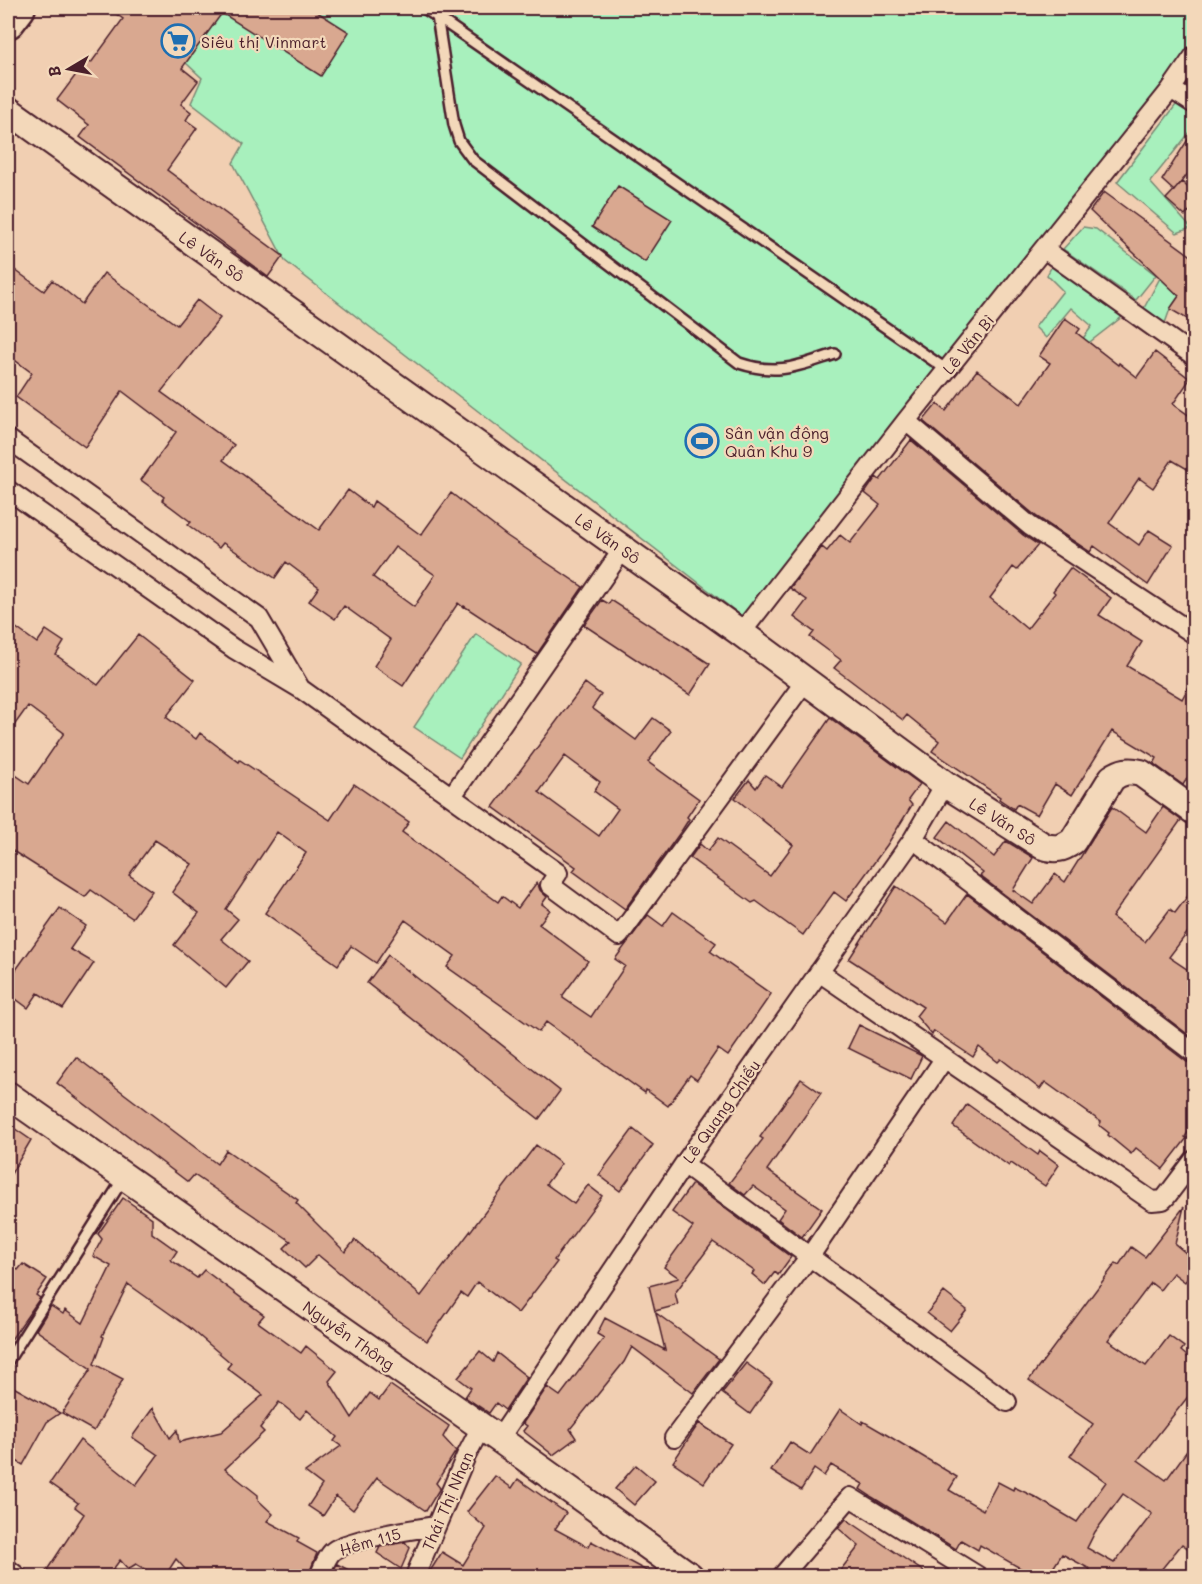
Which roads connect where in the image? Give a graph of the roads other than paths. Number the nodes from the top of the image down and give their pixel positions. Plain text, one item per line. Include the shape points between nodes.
1 (18, 8) edge
2 (424, 8) edge
3 (437, 16) junction
4 (8, 21) edge
5 (1194, 56) edge
6 (1171, 89) junction
7 (1194, 104) edge
8 (8, 110) edge
9 (1044, 249) junction
10 (835, 354) dead end
11 (1194, 356) edge
12 (947, 370) junction
13 (906, 421) junction
14 (8, 439) edge
15 (8, 490) edge
16 (622, 549) junction
17 (741, 633) junction
18 (1194, 634) edge
19 (806, 680) junction
20 (301, 689) junction
21 (945, 784) junction
22 (452, 796) junction
23 (1194, 811) edge
24 (913, 839) junction
25 (819, 972) junction
26 (1194, 1053) edge
27 (944, 1059) junction
28 (8, 1095) edge
29 (1194, 1160) edge
30 (684, 1164) junction
31 (125, 1177) junction
32 (810, 1256) junction
33 (8, 1361) edge
34 (1007, 1402) dead end
35 (490, 1433) junction
36 (674, 1438) dead end
37 (436, 1526) junction
38 (8, 1569) edge
39 (17, 1576) edge
40 (319, 1576) edge
41 (415, 1576) edge
42 (690, 1576) edge
43 (782, 1576) edge
44 (978, 1576) edge

1 - 4 highway
2 - 3 lane
3 - 10 lane via 454,125 459,141 473,160 739,363 758,369 788,370
3 - 12 lane
5 - 6 street, Lê Văn Bì
6 - 7 street
6 - 9 street, Lê Văn Bì
8 - 16 street, Lê Văn Sô
9 - 11 street
9 - 12 street, Lê Văn Bì
12 - 13 street, Lê Văn Bì
13 - 17 street, Lê Văn Bì
13 - 18 street via 1030,526
14 - 20 street via 259,618
15 - 20 street via 234,649
16 - 17 street, Lê Văn Sô
16 - 22 street
17 - 19 street, Lê Văn Sô
19 - 21 street, Lê Văn Sô
19 - 22 street via 619,936 550,885 558,873
20 - 22 street
21 - 23 street, Lê Văn Sô via 1043,846 1055,849 1073,841 1112,778 1121,772 1141,773
21 - 24 street, Lê Quang Chiểu
24 - 25 street, Lê Quang Chiểu
24 - 26 street
25 - 27 street
25 - 30 street, Lê Quang Chiểu
27 - 29 street via 1152,1201 1163,1200
27 - 32 street
28 - 31 street, Nguyễn Thông
30 - 32 street
30 - 35 street, Lê Quang Chiểu
31 - 33 lane
31 - 35 street, Nguyễn Thông
32 - 34 street
32 - 36 street
35 - 37 street, Thái Thị Nhạn via 466,1456
35 - 42 street, Nguyễn Thông
37 - 40 street, Hẻm 115 via 342,1546 331,1554
37 - 41 street, Thái Thị Nhạn
38 - 39 street
43 - 44 street via 850,1497

